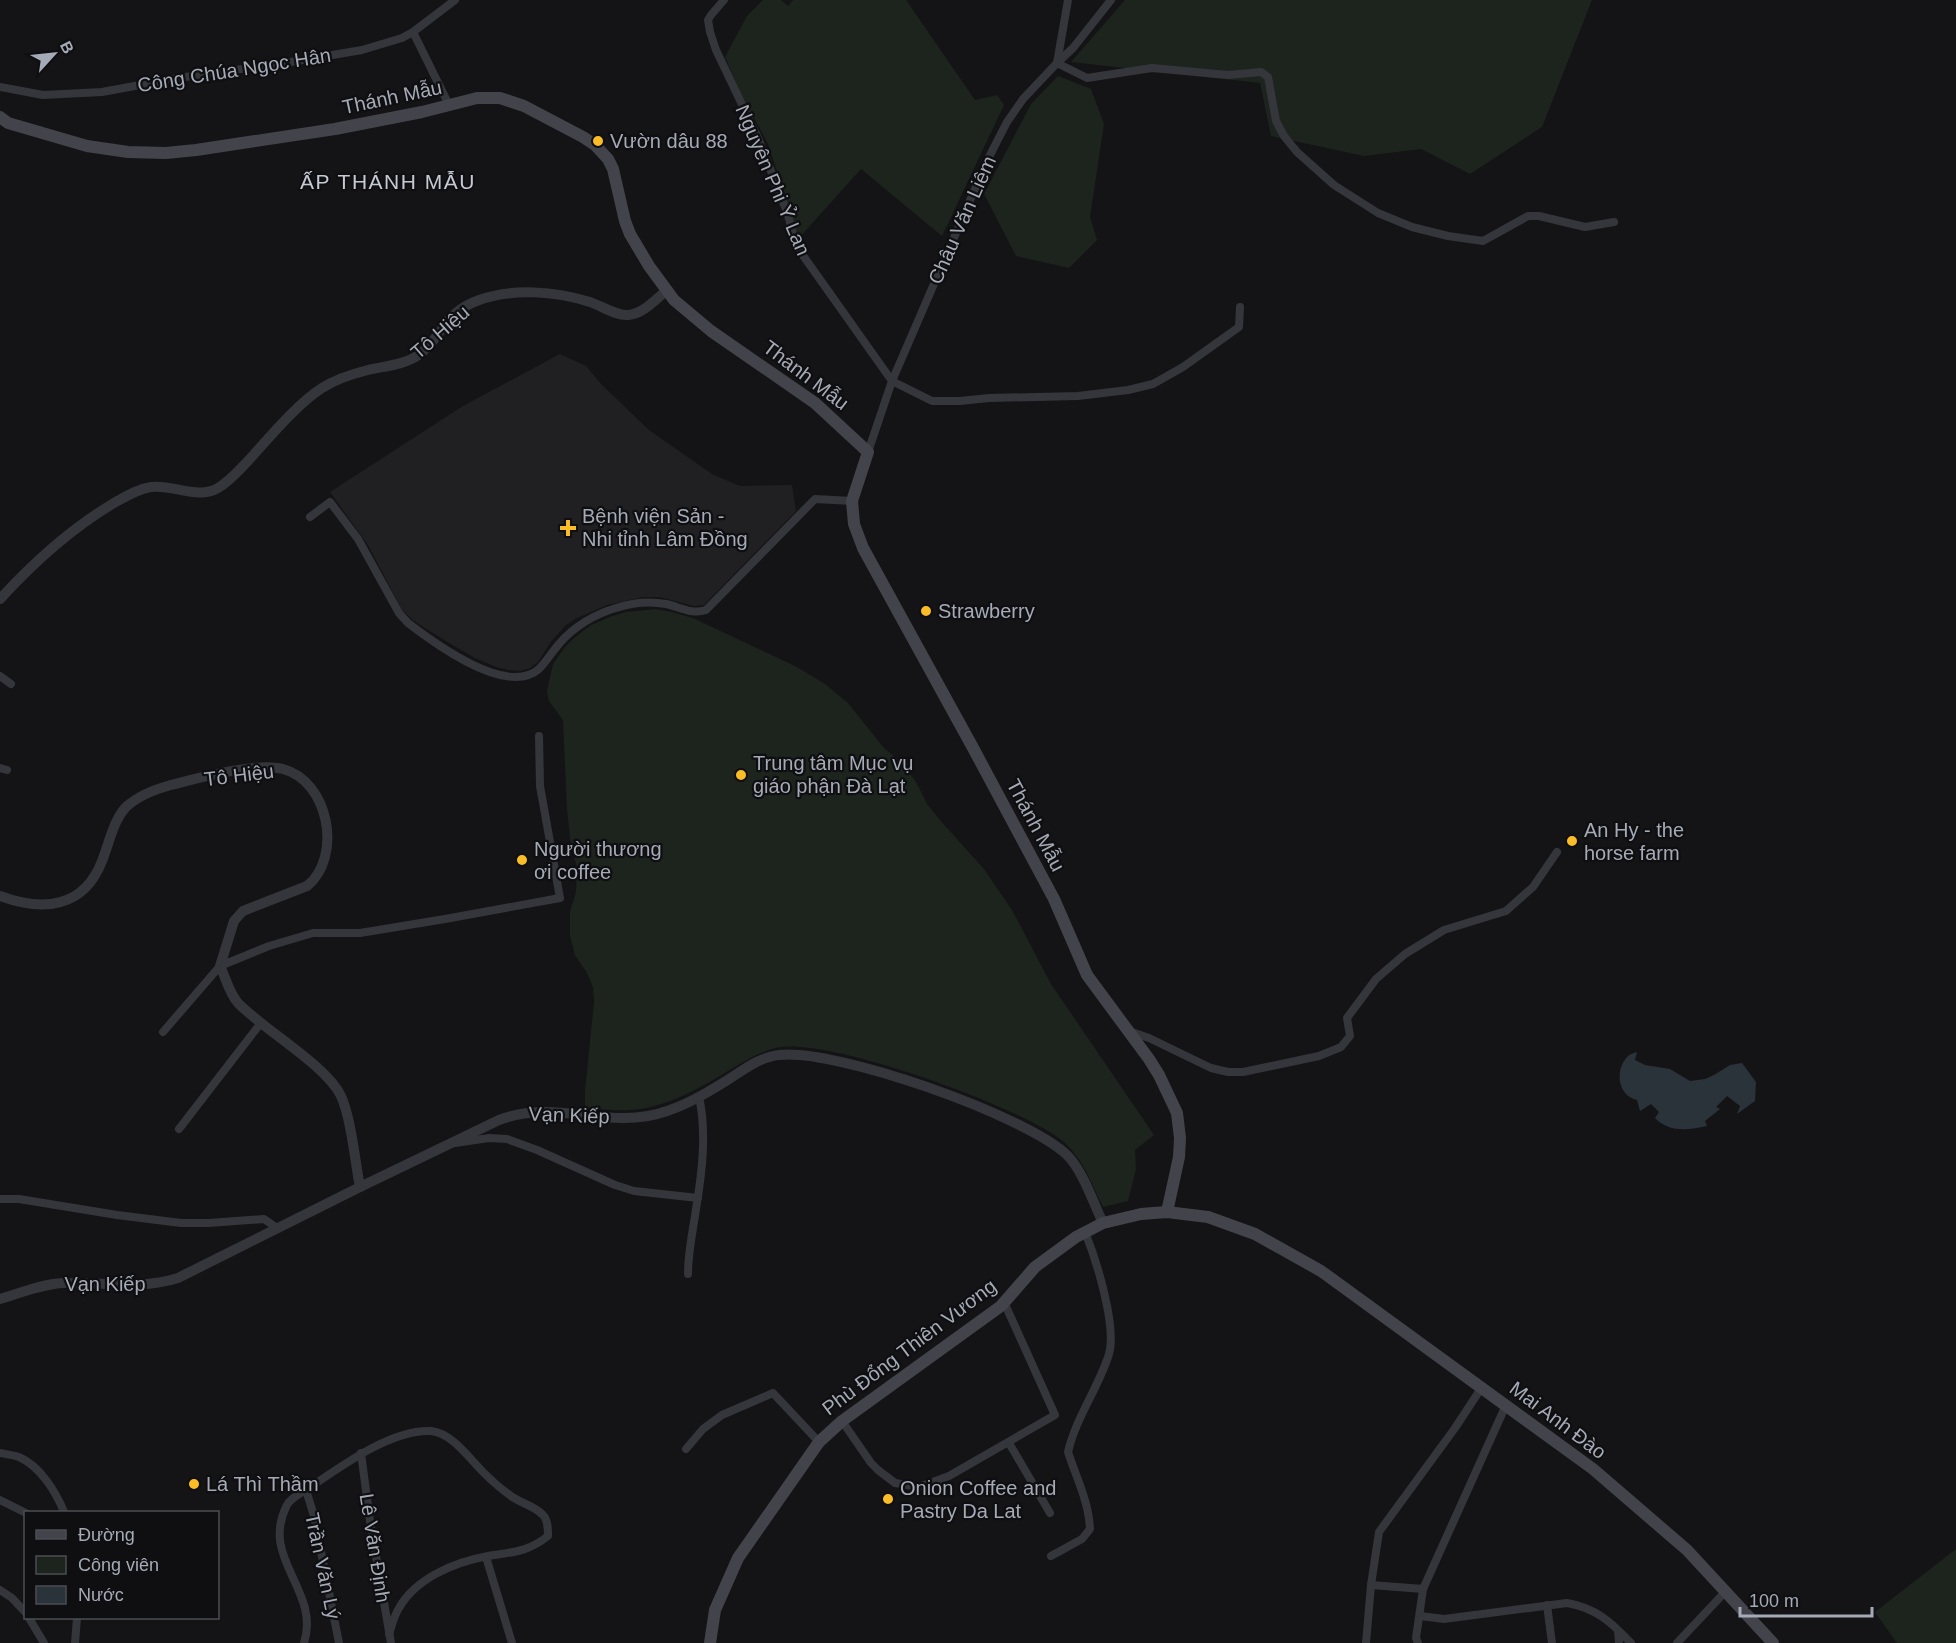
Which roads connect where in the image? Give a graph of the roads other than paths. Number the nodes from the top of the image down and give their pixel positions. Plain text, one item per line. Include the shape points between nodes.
1 (455, 0) edge
2 (724, 0) edge
3 (1068, 0) edge
4 (1111, 0) edge
5 (413, 32) junction
6 (1057, 63) junction
7 (0, 87) edge
8 (449, 105) junction
9 (0, 117) edge
10 (1614, 222) dead end
11 (666, 291) junction
12 (1240, 307) dead end
13 (892, 381) junction
14 (868, 452) junction
15 (852, 501) junction
16 (310, 517) dead end
17 (0, 599) edge
18 (0, 676) edge
19 (11, 684) dead end
20 (540, 736) dead end
21 (1557, 852) dead end
22 (0, 896) edge
23 (220, 966) junction
24 (260, 1024) junction
25 (1129, 1030) junction
26 (163, 1032) dead end
27 (699, 1096) junction
28 (179, 1129) dead end
29 (451, 1143) junction
30 (360, 1186) junction
31 (698, 1198) junction
32 (0, 1199) edge
33 (1167, 1212) junction
34 (1103, 1223) junction
35 (277, 1228) junction
36 (1085, 1232) junction
37 (1295, 1257) joint
38 (688, 1274) dead end
39 (0, 1299) edge
40 (1004, 1302) junction
41 (1482, 1388) junction
42 (1506, 1405) junction
43 (842, 1421) junction
44 (819, 1442) junction
45 (1009, 1443) junction
46 (686, 1449) dead end
47 (0, 1453) edge
48 (361, 1453) junction
49 (306, 1490) junction
50 (0, 1500) edge
51 (64, 1511) edge
52 (24, 1512) edge
53 (1050, 1514) dead end
54 (1051, 1556) dead end
55 (486, 1557) junction
56 (1371, 1585) junction
57 (1423, 1588) junction
58 (0, 1590) edge
59 (1726, 1591) junction
60 (1547, 1605) junction
61 (24, 1611) edge
62 (1420, 1616) junction
63 (30, 1619) edge
64 (77, 1619) edge
65 (1617, 1631) junction
66 (390, 1638) edge
67 (44, 1643) edge
68 (75, 1643) edge
69 (304, 1643) edge
70 (339, 1643) edge
71 (512, 1643) edge
72 (710, 1643) edge
73 (1366, 1643) edge
74 (1418, 1643) edge
75 (1552, 1643) edge
76 (1619, 1643) edge
77 (1631, 1643) edge
78 (1677, 1643) edge
79 (1773, 1643) edge

1 - 5 street, Công Chúa Ngọc Hân
2 - 13 street, Nguyên Phi Ỷ Lan via 708,20 710,32 758,138 797,247
3 - 6 street
4 - 6 street, Châu Văn Liêm
5 - 7 street, Công Chúa Ngọc Hân via 362,50 102,92 42,95
5 - 8 street
6 - 10 street via 1087,78 1152,68 1228,75 1261,72 1268,77 1276,120 1297,152 1334,184 1378,213 1412,227 1483,241 1528,216 1585,227
6 - 13 street, Châu Văn Liêm via 1023,99 1000,136
8 - 9 main road, Thánh Mẫu via 335,129 155,153 81,144 8,123
8 - 11 main road, Thánh Mẫu via 477,98 500,98 524,106 595,145 613,170 630,234
11 - 14 main road, Thánh Mẫu via 711,331 815,403
11 - 17 street, Tô Hiệu via 643,310 626,316 572,297 537,292 490,297 470,304 447,320 419,355 345,376 320,389 236,475 216,489 136,491 53,545
12 - 13 street via 1239,327 1183,367 1153,384 1128,390 1078,396 932,401
13 - 14 street, Châu Văn Liêm
14 - 15 main road, Thánh Mẫu
15 - 16 street via 815,500 706,610 694,612 658,603 615,608 574,629 540,668 522,677 486,672 408,623 358,539 330,502
15 - 25 main road, Thánh Mẫu via 854,524 880,583 1054,899 1087,975
18 - 19 street
20 - 23 street via 540,786 560,898 360,933 313,933
21 - 25 street via 1533,887 1506,912 1444,930 1405,954 1376,979 1347,1018 1350,1036 1341,1047 1319,1056 1228,1072 1210,1068
22 - 23 street, Tô Hiệu via 40,905 62,902 81,893 93,880 123,812 139,798 164,787 244,770 286,770 307,783 321,808 328,837 323,863 307,885 238,916
23 - 24 street via 236,1001
23 - 26 street
24 - 28 street
24 - 30 street via 314,1066 338,1091
25 - 33 main road, Thánh Mẫu via 1160,1076 1177,1113 1179,1157
27 - 29 street, Vạn Kiếp via 646,1116 524,1112
27 - 31 street via 702,1153
27 - 34 street, Vạn Kiếp via 754,1063 777,1055 820,1058 899,1079 1005,1118 1056,1146 1075,1166
29 - 30 street, Vạn Kiếp
29 - 31 street via 507,1139 634,1191
30 - 35 street, Vạn Kiếp
31 - 38 street
32 - 35 street via 181,1223 264,1219
33 - 34 main road, Phù Đổng Thiên Vương
33 - 37 main road, Phù Đổng Thiên Vương via 1208,1217 1255,1234
34 - 36 main road, Phù Đổng Thiên Vương
35 - 39 street, Vạn Kiếp via 165,1282 61,1283
36 - 40 main road, Phù Đổng Thiên Vương via 1035,1267
36 - 54 street via 1102,1283 1110,1350 1068,1452 1090,1529 1082,1539
37 - 41 main road, Mai Anh Đào via 1321,1271
40 - 43 main road, Phù Đổng Thiên Vương
40 - 45 street via 1055,1415
41 - 42 main road, Mai Anh Đào
41 - 56 street via 1379,1532
42 - 57 street
42 - 59 main road, Mai Anh Đào via 1593,1468 1687,1550
43 - 44 main road, Phù Đổng Thiên Vương
43 - 45 street via 878,1470 895,1483 919,1487 949,1476
44 - 46 street via 773,1393 722,1415
44 - 72 main road, Phù Đổng Thiên Vương via 738,1558 716,1610
45 - 53 street
47 - 51 street via 32,1466
48 - 49 street
48 - 55 street via 409,1433 432,1431 452,1440 485,1475 543,1515 548,1536 535,1546
48 - 66 street, Lê Văn Định
49 - 69 street via 288,1502 279,1530 279,1543 308,1613
49 - 70 street, Trần Văn Lý
50 - 52 street
55 - 66 street via 421,1584 397,1611
55 - 71 street
56 - 57 street
56 - 73 street
57 - 62 street
58 - 61 street
59 - 78 street
59 - 79 main road, Mai Anh Đào
60 - 62 street via 1444,1619
60 - 65 street via 1584,1606 1596,1611
60 - 75 street
62 - 74 street
63 - 67 street
64 - 68 street
65 - 76 street
65 - 77 street

